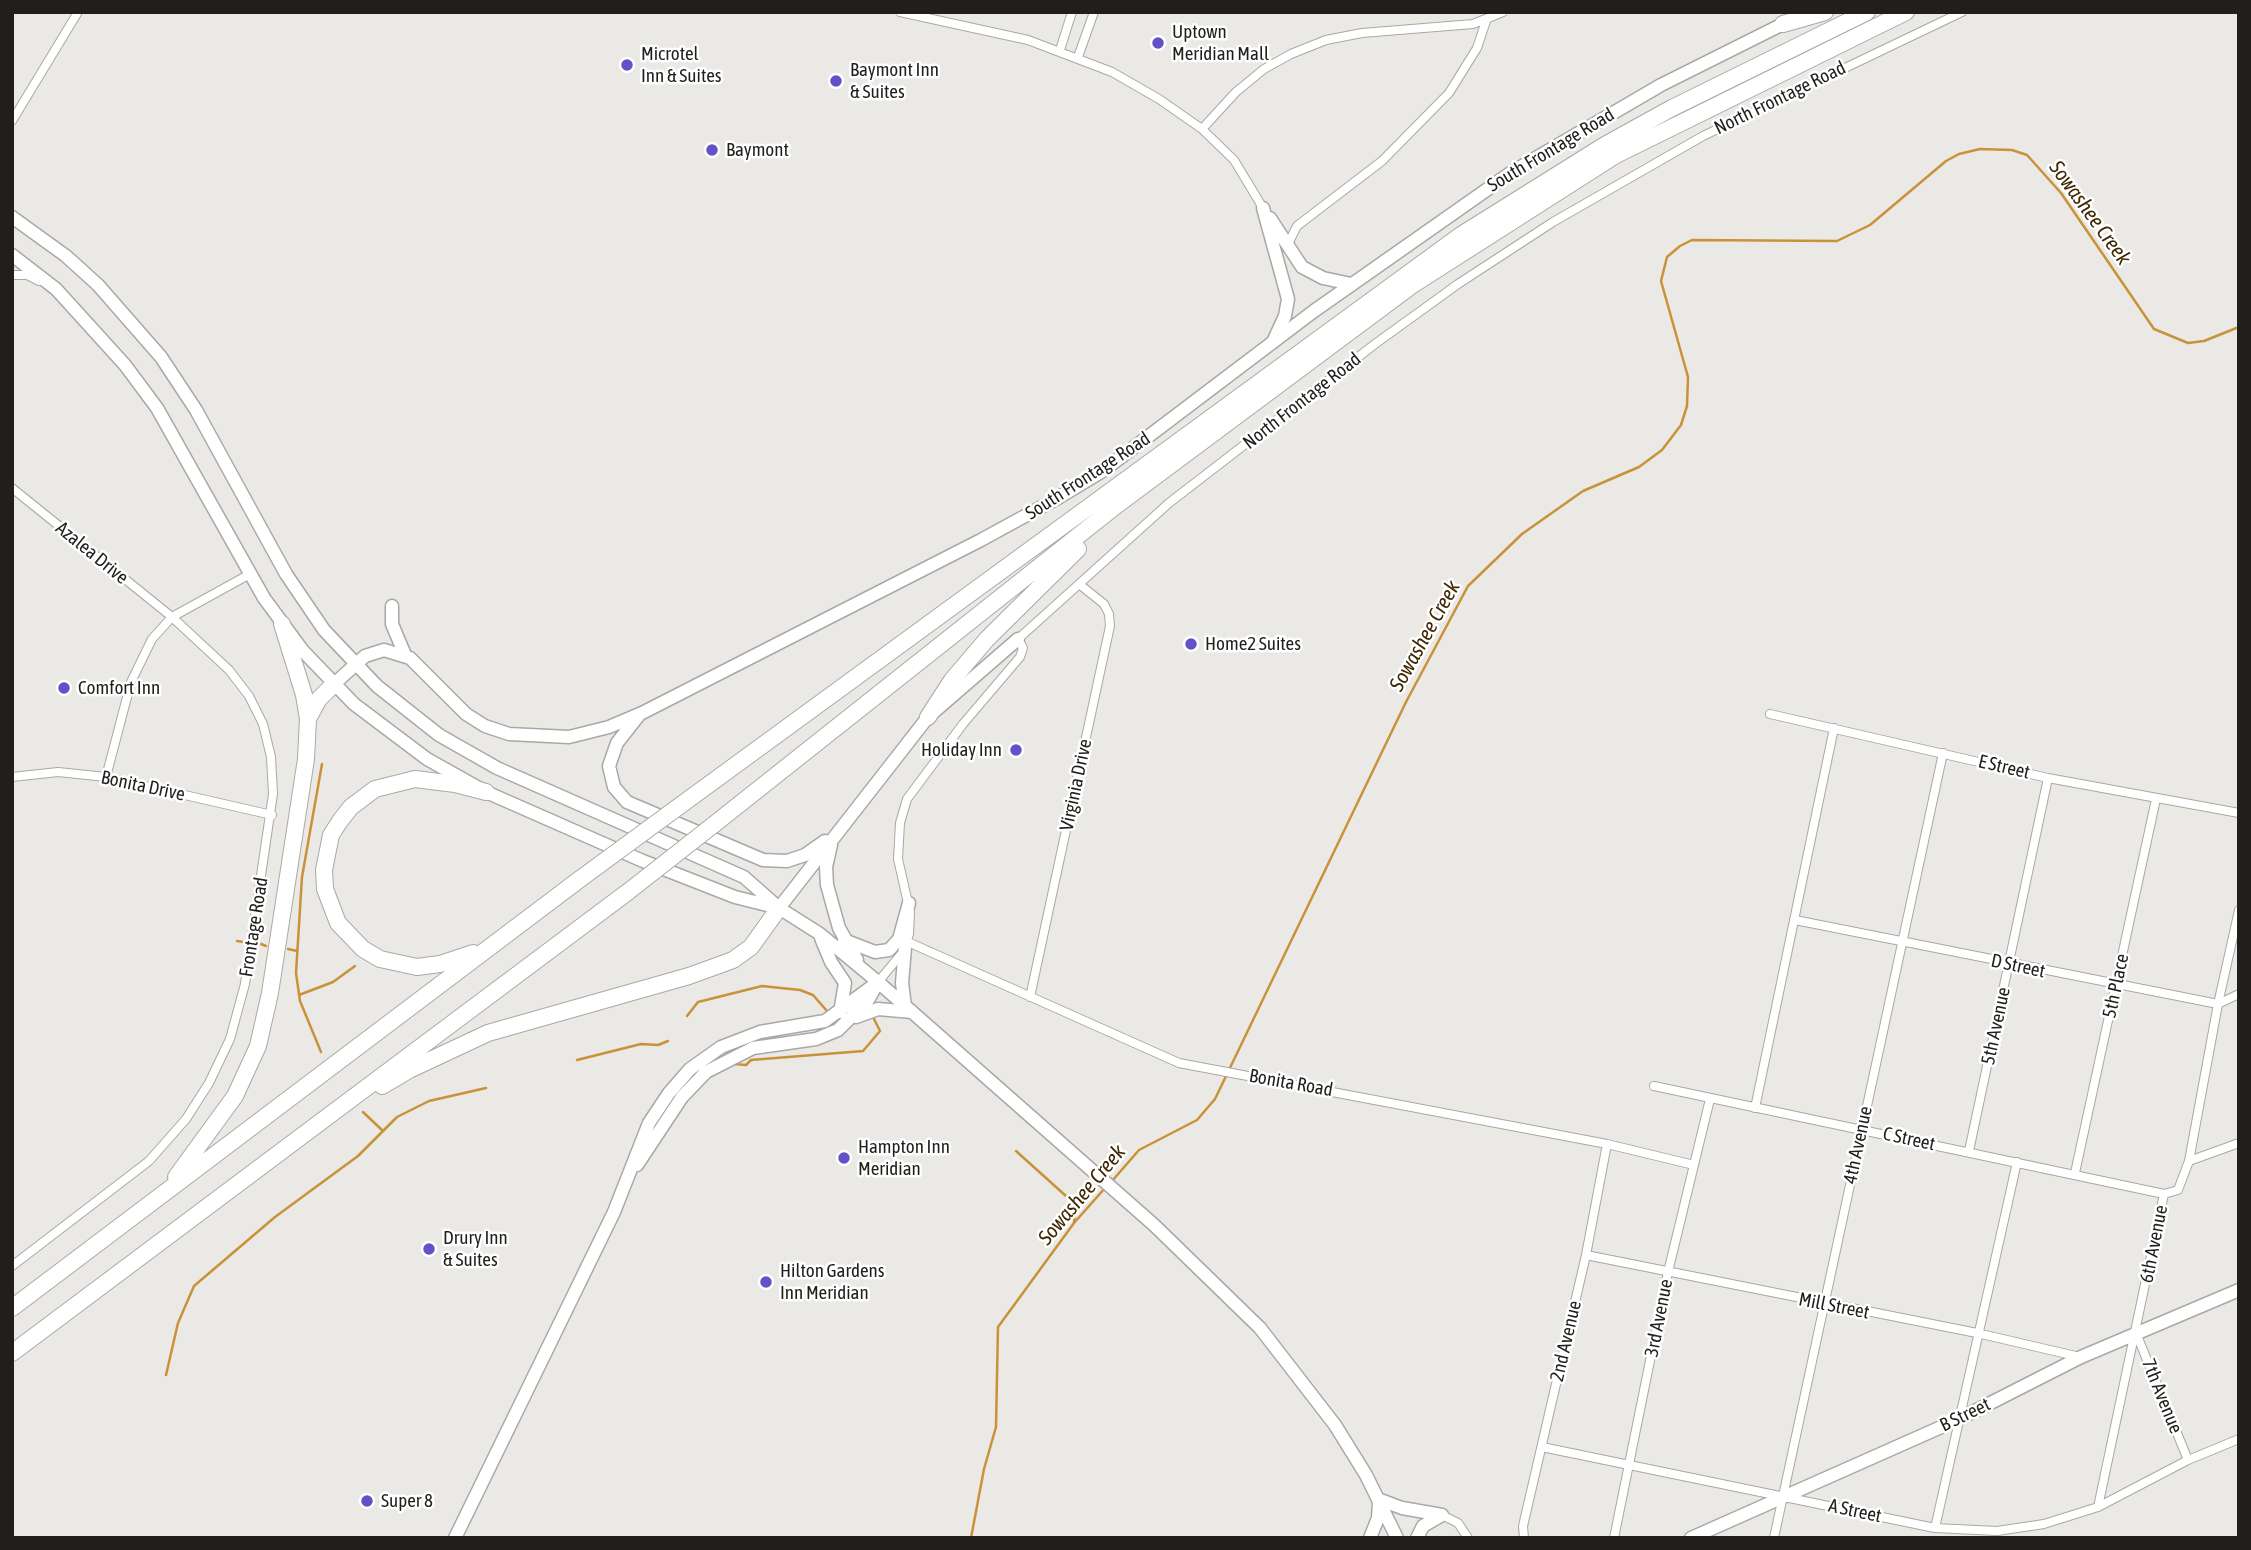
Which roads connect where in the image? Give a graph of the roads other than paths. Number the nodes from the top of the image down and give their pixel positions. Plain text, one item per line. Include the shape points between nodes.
1 (78, 12) edge
2 (900, 12) edge
3 (1072, 12) edge
4 (1094, 12) edge
5 (1503, 12) edge
6 (1809, 12) edge
7 (1825, 12) edge
8 (1867, 12) edge
9 (1906, 12) edge
10 (1962, 12) edge
11 (1486, 20) junction
12 (1783, 24) junction
13 (1060, 50) junction
14 (1078, 57) junction
15 (12, 121) edge
16 (1202, 129) junction
17 (1263, 208) junction
18 (12, 216) edge
19 (1287, 246) junction
20 (12, 255) edge
21 (12, 275) edge
22 (1351, 284) junction
23 (56, 289) junction
24 (1273, 342) junction
25 (12, 488) edge
26 (1117, 505) junction
27 (250, 574) junction
28 (1079, 584) junction
29 (392, 606) dead end
30 (172, 617) junction
31 (282, 624) junction
32 (1018, 639) junction
33 (405, 655) junction
34 (355, 664) junction
35 (334, 684) junction
36 (642, 713) junction
37 (1770, 714) dead end
38 (928, 717) junction
39 (308, 719) junction
40 (1835, 728) junction
41 (1942, 753) junction
42 (12, 777) edge
43 (106, 777) junction
44 (2048, 778) junction
45 (486, 792) junction
46 (2156, 799) junction
47 (2239, 813) edge
48 (272, 815) junction
49 (835, 835) junction
50 (909, 903) junction
51 (779, 908) junction
52 (2239, 910) edge
53 (1795, 920) junction
54 (814, 930) junction
55 (846, 941) junction
56 (1902, 942) junction
57 (906, 945) junction
58 (485, 948) junction
59 (2009, 964) junction
60 (862, 968) junction
61 (878, 982) junction
62 (2116, 986) junction
63 (2239, 994) edge
64 (1030, 998) junction
65 (2218, 1004) junction
66 (908, 1009) junction
67 (845, 1017) junction
68 (1654, 1086) dead end
69 (1710, 1099) junction
70 (348, 1101) junction
71 (1755, 1108) junction
72 (1861, 1129) junction
73 (2239, 1143) edge
74 (1607, 1144) junction
75 (1969, 1151) junction
76 (2189, 1161) junction
77 (2017, 1162) junction
78 (1694, 1165) junction
79 (2075, 1173) junction
80 (165, 1191) junction
81 (2164, 1194) junction
82 (1586, 1255) junction
83 (12, 1266) edge
84 (1668, 1272) junction
85 (2239, 1290) edge
86 (1824, 1304) junction
87 (12, 1308) edge
88 (1977, 1333) junction
89 (2136, 1333) junction
90 (12, 1353) edge
91 (2081, 1357) junction
92 (1957, 1420) junction
93 (2239, 1439) edge
94 (1542, 1447) junction
95 (2188, 1460) junction
96 (1630, 1464) junction
97 (1783, 1496) junction
98 (1379, 1500) junction
99 (2098, 1507) junction
100 (1442, 1514) junction
101 (1935, 1528) junction
102 (455, 1538) edge
103 (1370, 1538) edge
104 (1397, 1538) edge
105 (1416, 1538) edge
106 (1468, 1538) edge
107 (1524, 1538) edge
108 (1614, 1538) edge
109 (1691, 1538) edge
110 (1774, 1538) edge

1 - 15 street
2 - 13 street
3 - 13 street
4 - 14 street
5 - 11 street
6 - 12 street, South Frontage Road
7 - 12 highway
8 - 58 highway, bridge via 1661,114 1534,187 1451,242
9 - 26 highway via 1616,155 1514,217 1411,286
10 - 28 street, North Frontage Road via 1703,136 1509,250 1376,344 1169,503
11 - 16 street via 1326,40 1264,69
11 - 19 street via 1477,48 1449,93 1382,161 1297,226
12 - 22 main road, South Frontage Road via 1581,128
13 - 14 street
14 - 16 street via 1159,99
16 - 17 street via 1234,160
17 - 19 main road
17 - 24 main road via 1288,299
18 - 34 main road via 98,285 161,357 196,410 286,574 324,630
19 - 22 main road via 1310,273
20 - 23 main road
21 - 23 street via 27,275
22 - 24 main road, South Frontage Road
23 - 27 main road via 109,344 157,408
24 - 36 main road, South Frontage Road via 1125,454 1056,499
25 - 30 street, Azalea Drive
26 - 38 highway via 1102,527 978,650
26 - 70 highway, bridge via 629,891
27 - 30 street
27 - 31 main road
28 - 32 street, North Frontage Road
28 - 64 street, Virginia Drive via 1104,604 1110,626
29 - 33 main road via 392,624
30 - 43 street via 137,666
30 - 48 street, Frontage Road via 229,670 256,709 271,757
31 - 35 main road
31 - 39 highway
32 - 38 main road
32 - 50 street via 1023,648 1020,657 907,799 898,854
33 - 34 main road via 378,650
33 - 36 main road, South Frontage Road via 458,708 501,732 569,737
34 - 35 main road
34 - 51 main road via 420,722 468,753 544,792 744,877
35 - 39 highway
35 - 45 main road via 390,734
36 - 49 main road via 617,743 609,766 614,787 635,807 771,862 805,855
37 - 40 street, E Street
38 - 49 main road
39 - 80 highway via 275,965 258,1046 222,1118
40 - 41 street, E Street
40 - 53 street
41 - 44 street, E Street
41 - 56 street, 4th Avenue
42 - 43 street, Bonita Drive via 58,772
43 - 48 street, Bonita Drive
44 - 46 street, E Street
44 - 59 street, 5th Avenue
45 - 51 main road via 666,870 735,897
45 - 58 highway via 415,779 375,789 351,807 331,835 324,870 325,889 338,923 380,959 417,967
46 - 47 street, E Street
46 - 62 street, 5th Place
48 - 83 street, Frontage Road via 245,984 230,1040 209,1083 186,1119 149,1161
49 - 51 main road
49 - 55 main road via 826,877
50 - 55 main road via 899,939 889,950 875,952
50 - 57 street via 911,927
51 - 54 main road
51 - 70 highway via 751,947 733,960 488,1033
52 - 65 street, 6th Avenue
53 - 56 street, D Street
53 - 71 street
54 - 55 main road
54 - 60 main road
54 - 67 main road via 845,983
55 - 60 main road
56 - 59 street, D Street
56 - 72 street, 4th Avenue
57 - 61 street
57 - 64 street, Bonita Road
57 - 66 main road via 902,984
58 - 80 highway
59 - 62 street, D Street
59 - 75 street, 5th Avenue
60 - 61 main road
61 - 66 main road
61 - 67 main road via 868,1000
62 - 65 street, D Street
62 - 79 street, 5th Place
63 - 65 street
64 - 74 street, Bonita Road via 1179,1063
65 - 76 street, 6th Avenue
66 - 67 main road via 878,1009
66 - 98 main road via 1223,1289 1292,1366 1335,1425
67 - 102 main road via 744,1037 700,1060 658,1108
68 - 69 street, C Street
69 - 71 street, C Street
69 - 78 street, 3rd Avenue
70 - 90 highway
71 - 72 street, C Street
72 - 75 street, C Street
72 - 86 street, 4th Avenue
73 - 76 street
74 - 78 street, Bonita Road
74 - 82 street, 2nd Avenue
75 - 77 street, C Street
76 - 81 street, 6th Avenue via 2178,1190
77 - 79 street, C Street
77 - 88 street
78 - 84 street, 3rd Avenue
79 - 81 street, C Street
80 - 87 highway
81 - 89 street, 6th Avenue
82 - 84 street, Mill Street
82 - 94 street, 2nd Avenue
84 - 86 street, Mill Street
84 - 96 street, 3rd Avenue
85 - 89 main road, B Street
86 - 88 street, Mill Street
86 - 97 street, 4th Avenue
88 - 91 street, Mill Street
88 - 92 street
89 - 91 main road, B Street
89 - 95 street, 7th Avenue
89 - 99 street, 6th Avenue
91 - 92 main road, B Street
92 - 97 main road, B Street
92 - 101 street
93 - 95 street, A Street
94 - 96 street, A Street
94 - 107 street, 2nd Avenue
95 - 99 street, A Street
96 - 97 street, A Street
96 - 108 street, 3rd Avenue
97 - 101 street, A Street
97 - 109 main road, B Street
97 - 110 street, 4th Avenue
98 - 100 main road
98 - 103 main road
98 - 104 main road
99 - 101 street, A Street via 2044,1524 1997,1531
100 - 105 main road via 1423,1526
100 - 106 street via 1458,1523

